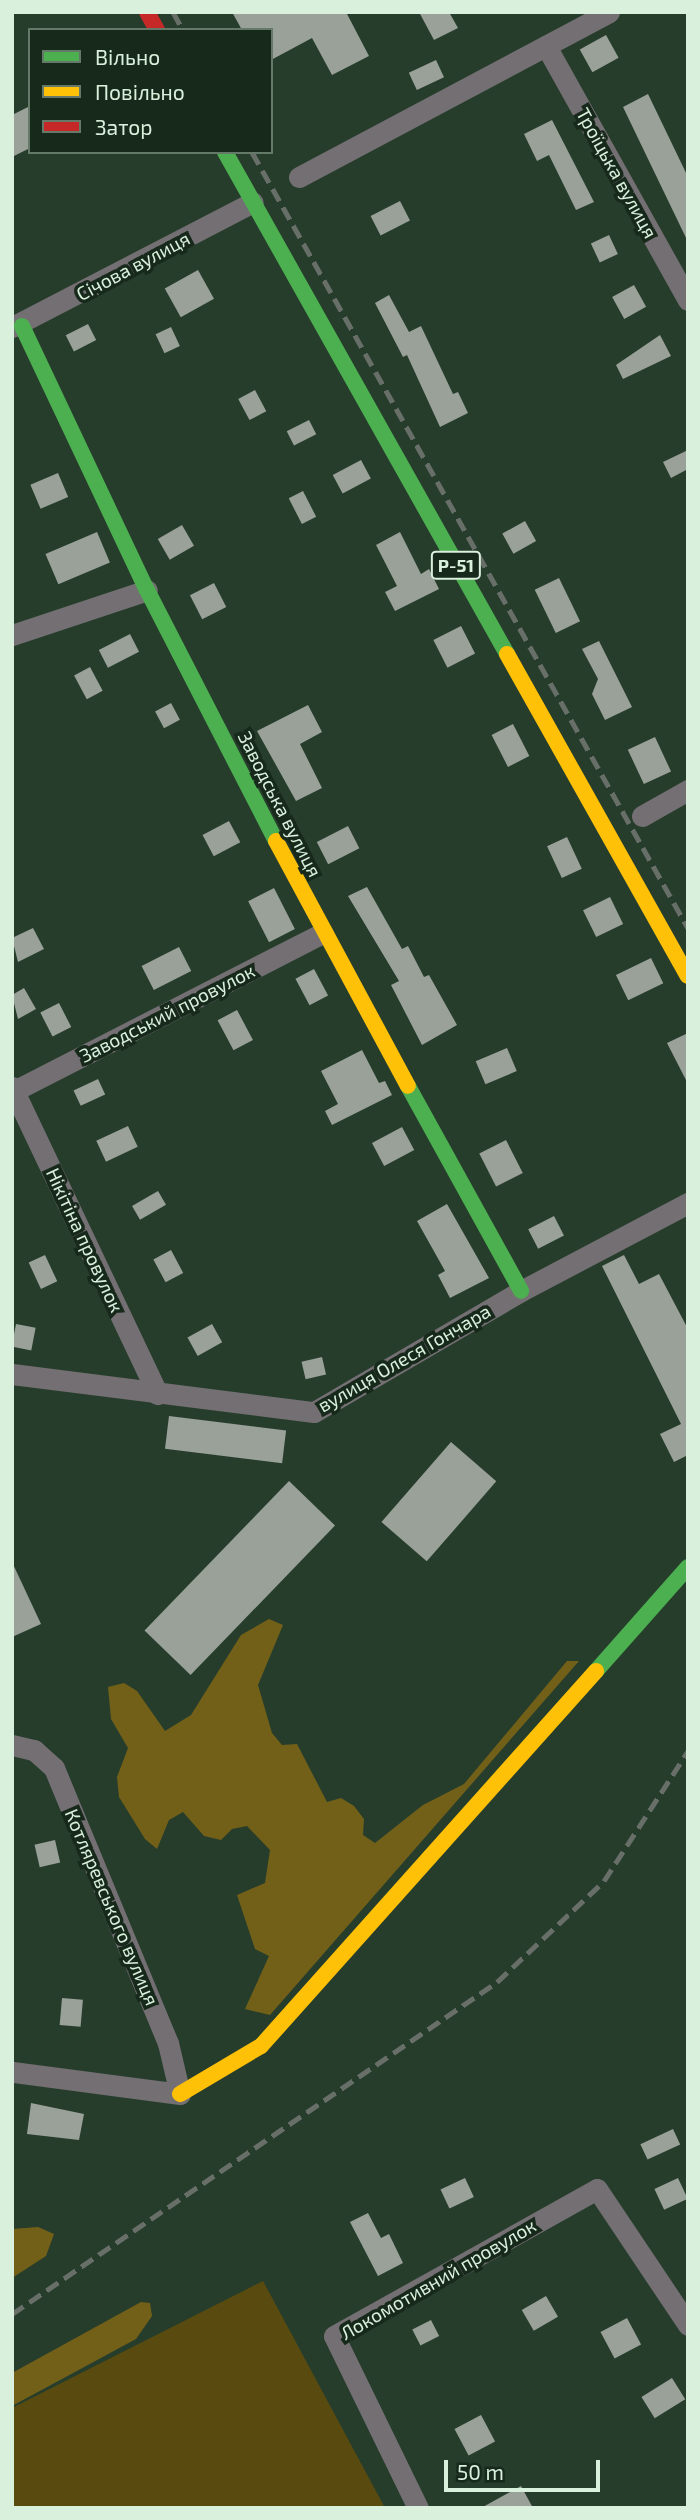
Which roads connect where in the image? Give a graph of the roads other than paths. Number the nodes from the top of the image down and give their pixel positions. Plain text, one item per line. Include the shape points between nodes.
1 (147, 12) edge
2 (609, 12) edge
3 (156, 28) edge
4 (546, 46) junction
5 (226, 154) edge
6 (299, 177) dead end
7 (253, 202) junction
8 (688, 300) edge
9 (17, 326) edge
10 (147, 590) junction
11 (12, 635) edge
12 (688, 790) edge
13 (642, 816) dead end
14 (323, 933) junction
15 (688, 976) edge
16 (13, 1090) edge
17 (688, 1203) edge
18 (521, 1291) junction
19 (12, 1374) edge
20 (158, 1394) junction
21 (688, 1567) edge
22 (12, 1745) edge
23 (12, 2072) edge
24 (180, 2094) junction
25 (688, 2325) edge
26 (418, 2508) edge

1 - 3 street
2 - 4 street
4 - 6 street
4 - 8 street, Троїцька вулиця
5 - 7 street, Р-51
7 - 9 street, Січова вулиця
7 - 15 street, Р-51
9 - 10 street, Заводська вулиця
10 - 11 street
10 - 14 street, Заводська вулиця
12 - 13 street
14 - 16 street, Заводський провулок
14 - 18 street, Заводська вулиця
16 - 20 street, Нікітіна провулок
17 - 18 street, вулиця Олеся Гончара
18 - 20 street, вулиця Олеся Гончара via 314,1412
19 - 20 street, вулиця Олеся Гончара
21 - 24 street via 261,2046
22 - 24 street, Котляревського вулиця via 34,1751 54,1768 168,2043
23 - 24 street
25 - 26 street, Локомотивний провулок via 597,2189 334,2336

